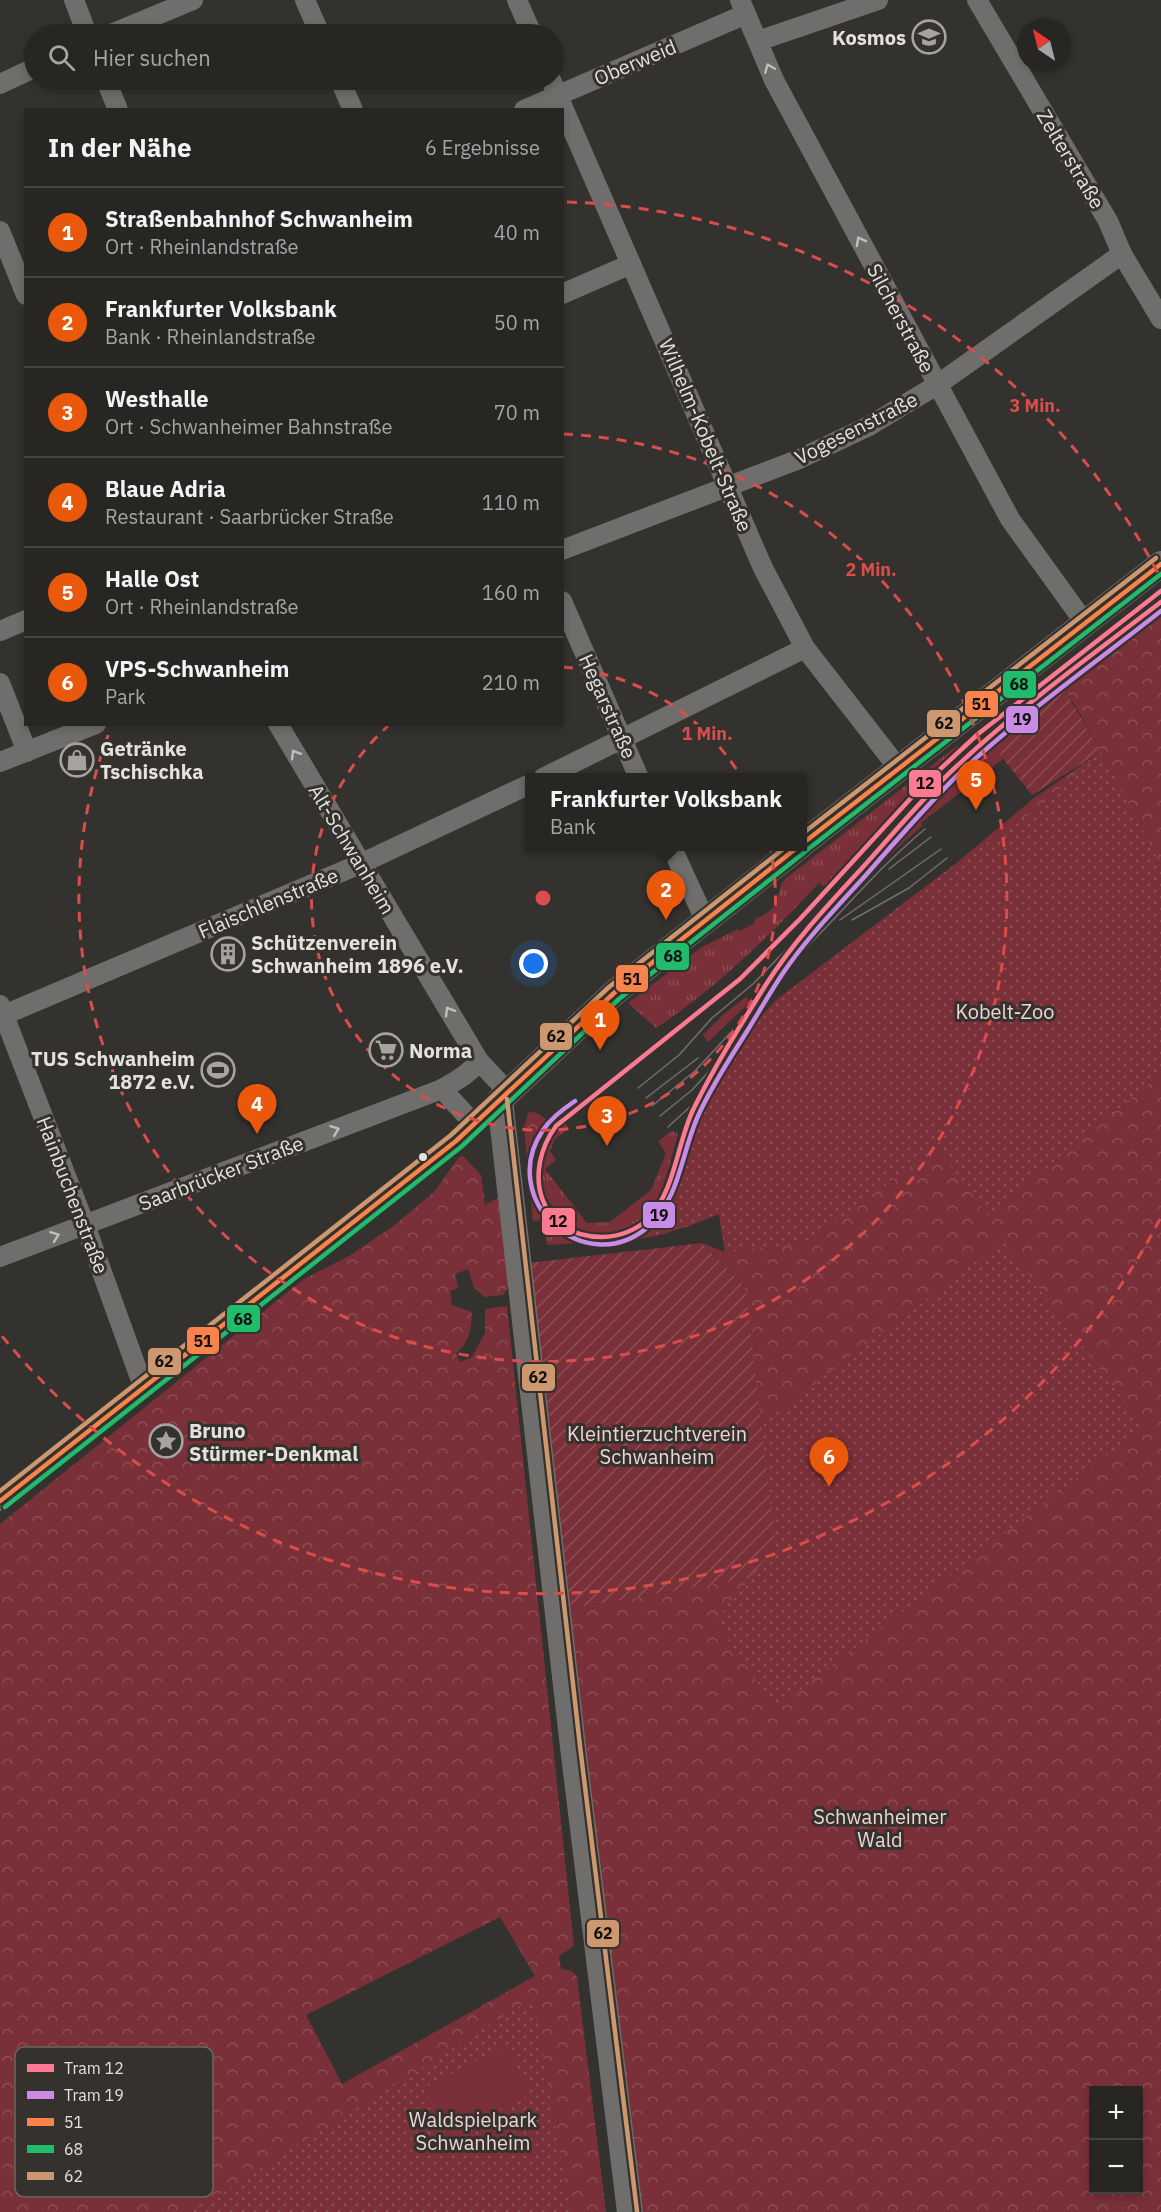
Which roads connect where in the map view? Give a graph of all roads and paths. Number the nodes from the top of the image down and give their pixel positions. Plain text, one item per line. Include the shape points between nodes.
1 (74, 0) edge
2 (193, 0) edge
3 (305, 0) edge
4 (517, 0) edge
5 (878, 0) edge
6 (977, 0) edge
7 (743, 7) edge
8 (83, 24) edge
9 (135, 24) edge
10 (316, 24) edge
11 (528, 24) edge
12 (758, 41) junction
13 (24, 73) edge
14 (564, 83) edge
15 (0, 84) edge
16 (110, 90) edge
17 (344, 90) edge
18 (551, 90) edge
19 (556, 90) edge
20 (117, 108) edge
21 (352, 108) edge
22 (527, 108) edge
23 (0, 231) edge
24 (1122, 254) junction
25 (631, 264) junction
26 (24, 290) edge
27 (564, 293) edge
28 (1161, 319) edge
29 (937, 385) junction
30 (729, 487) junction
31 (564, 549) edge
32 (1161, 564) edge
33 (564, 606) edge
34 (24, 621) edge
35 (1085, 623) junction
36 (0, 631) edge
37 (805, 648) junction
38 (0, 683) edge
39 (91, 726) edge
40 (279, 726) edge
41 (622, 740) junction
42 (27, 752) junction
43 (0, 762) edge
44 (899, 769) junction
45 (552, 773) edge
46 (637, 773) edge
47 (525, 786) edge
48 (807, 840) edge
49 (673, 851) edge
50 (794, 851) edge
51 (360, 864) junction
52 (706, 922) junction
53 (2, 1010) edge
54 (479, 1061) junction
55 (442, 1089) junction
56 (504, 1096) junction
57 (475, 1125) junction
58 (85, 1226) junction
59 (0, 1257) edge
60 (143, 1386) junction
61 (0, 1501) edge
62 (630, 2212) edge

1 - 8 street
2 - 9 street
3 - 10 street
4 - 11 street
5 - 12 street
6 - 24 street, Zelterstraße via 1108,221
7 - 12 street, Silcherstraße
7 - 14 street, Oberweid
29 -> 12 street, Silcherstraße via 774,80
13 - 15 street
16 - 20 street
17 - 21 street
18 - 22 street, Oberweid
19 - 25 street, Wilhelm-Kobelt-Straße
23 - 26 street
24 - 28 street, Zelterstraße
24 - 29 street, Vogesenstraße
25 - 27 street
25 - 30 street, Wilhelm-Kobelt-Straße
29 - 30 street, Vogesenstraße via 869,426
29 - 35 street, Silcherstraße via 1010,519
30 - 31 street, Vogesenstraße
30 - 37 street, Wilhelm-Kobelt-Straße via 763,568
32 - 35 street
33 - 41 street, Hegarstraße
34 - 36 street
35 - 44 street
37 - 41 street
37 - 44 street, Wilhelm-Kobelt-Straße
38 - 42 street
39 - 42 street
51 -> 40 street, Alt-Schwanheim
41 - 45 street
41 - 46 street, Hegarstraße
42 - 43 street
44 - 48 street
47 - 51 street, Flaischlenstraße
49 - 52 street
50 - 52 street
51 - 53 street, Flaischlenstraße
54 -> 51 street, Alt-Schwanheim
52 - 56 street via 614,993
53 - 58 street, Hainbuchenstraße
54 - 55 street, Saarbrücker Straße via 467,1074
54 - 56 street, Alt-Schwanheim
55 - 57 street
58 -> 55 street, Saarbrücker Straße
56 - 57 street
56 - 62 street via 567,1701
57 - 60 street
59 -> 58 street, Saarbrücker Straße
58 - 60 street, Hainbuchenstraße
60 - 61 street

